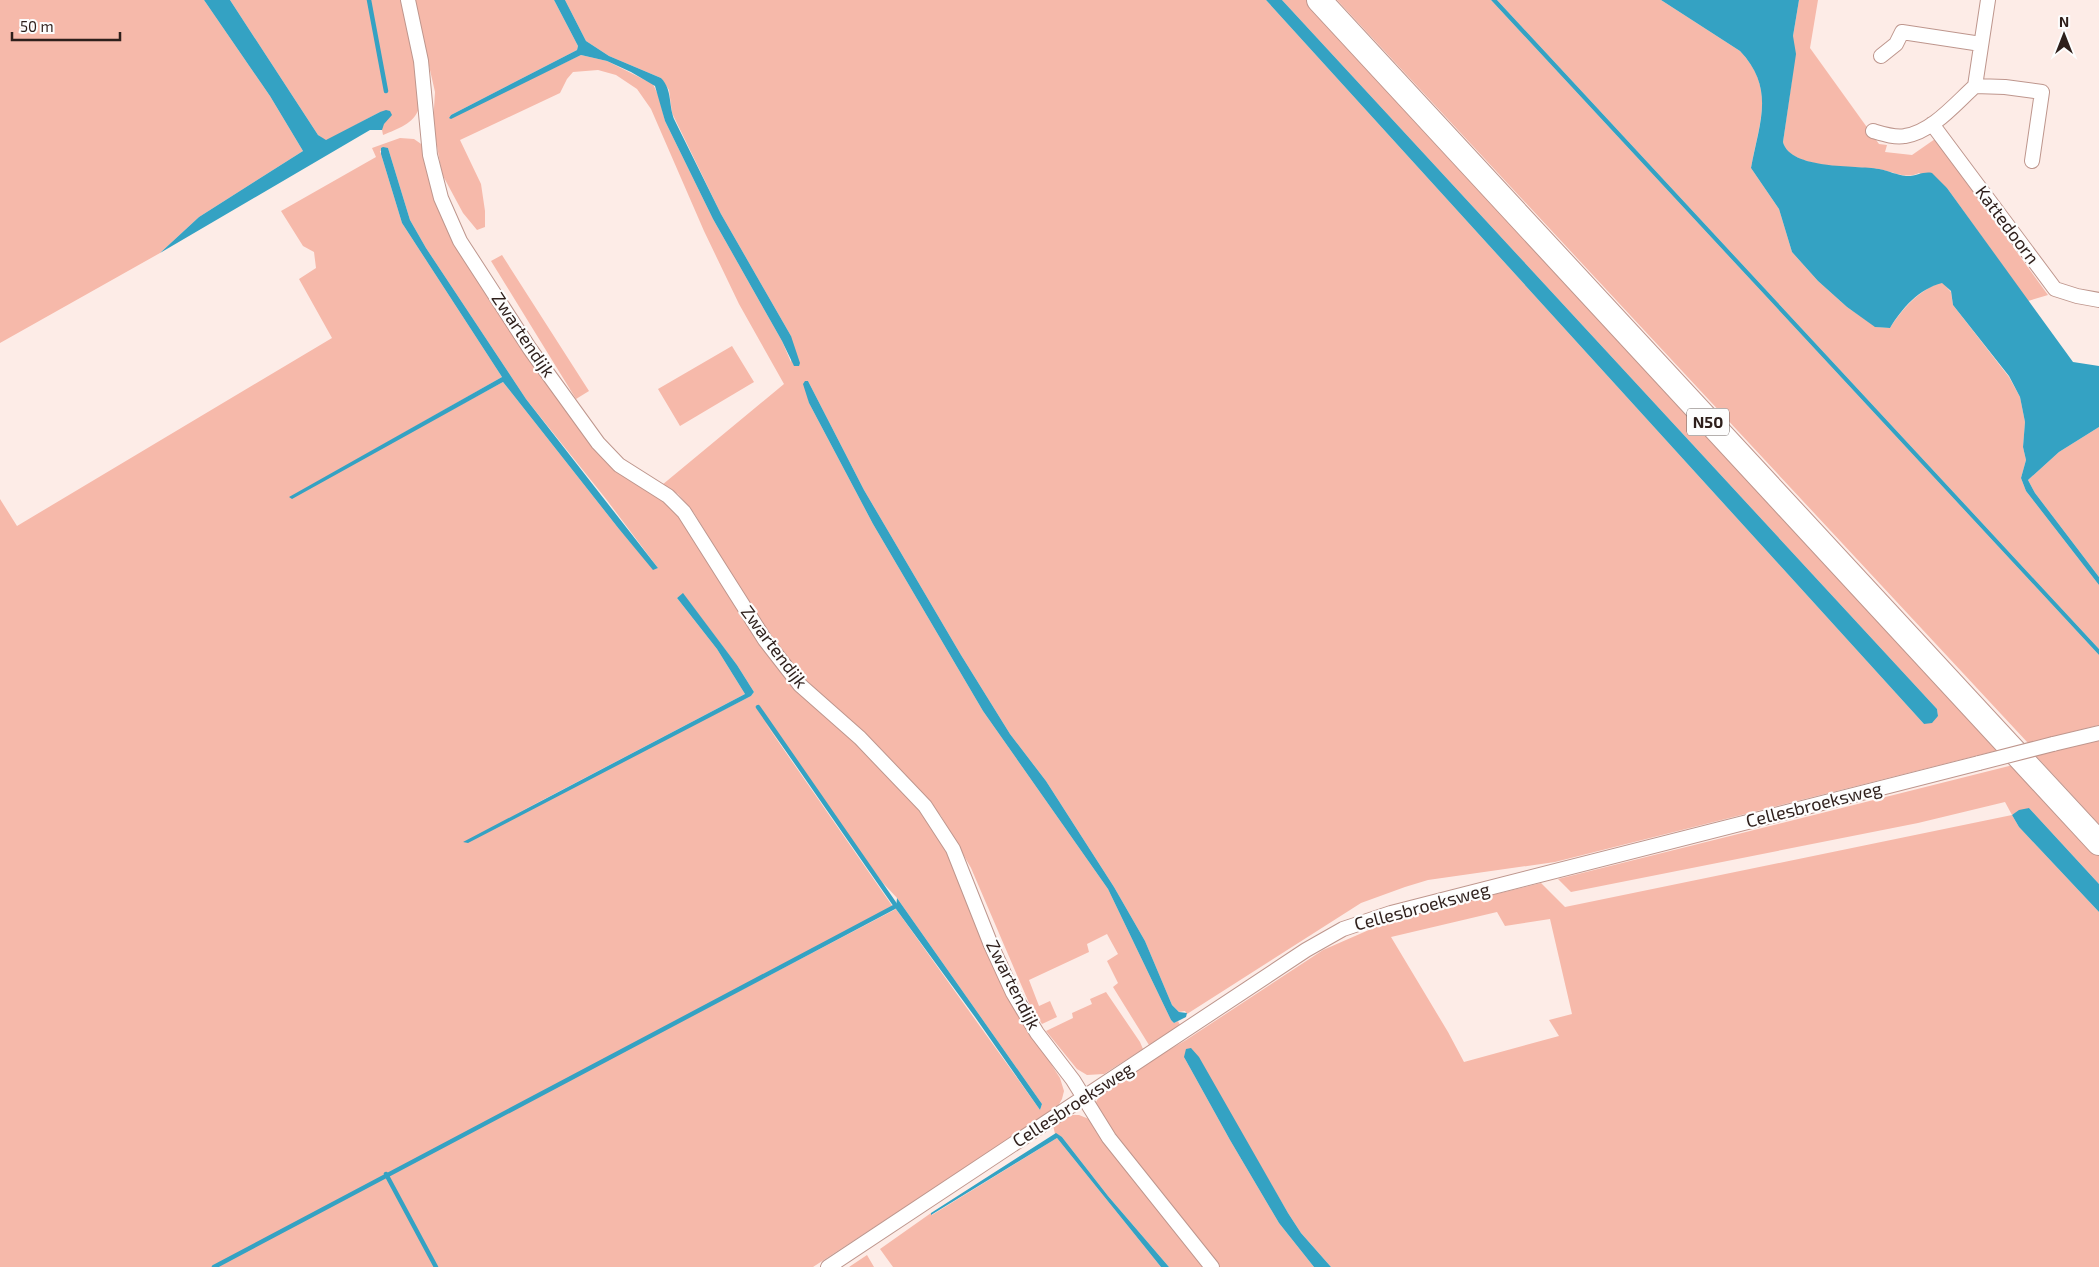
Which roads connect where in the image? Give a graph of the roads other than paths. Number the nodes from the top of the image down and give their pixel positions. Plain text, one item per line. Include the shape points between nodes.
1 (408, 0) edge
2 (1319, 0) edge
3 (1330, 0) edge
4 (1988, 0) edge
5 (1981, 44) junction
6 (1881, 56) dead end
7 (1975, 86) junction
8 (1932, 124) junction
9 (1873, 131) dead end
10 (2032, 161) dead end
11 (2099, 300) edge
12 (2099, 733) edge
13 (2099, 831) edge
14 (2099, 843) edge
15 (1084, 1099) junction
16 (828, 1267) edge
17 (1212, 1267) edge

1 - 15 street, Zwartendijk via 422,61 430,155 441,198 460,241 530,349 598,443 619,465 668,496 684,512 765,640 800,685 860,738 925,806 953,849 1013,993
2 - 14 highway, N50
3 - 13 highway, N50
4 - 5 street
5 - 6 street via 1902,32 1896,44
5 - 7 street
7 - 8 street
7 - 10 street via 2042,92
8 - 9 street via 1903,137
8 - 11 street, Kattedoorn via 2055,289
12 - 15 street, Cellesbroeksweg, bridge via 1364,920 1306,950
15 - 16 street, Cellesbroeksweg
15 - 17 street, Zwartendijk via 1115,1146

